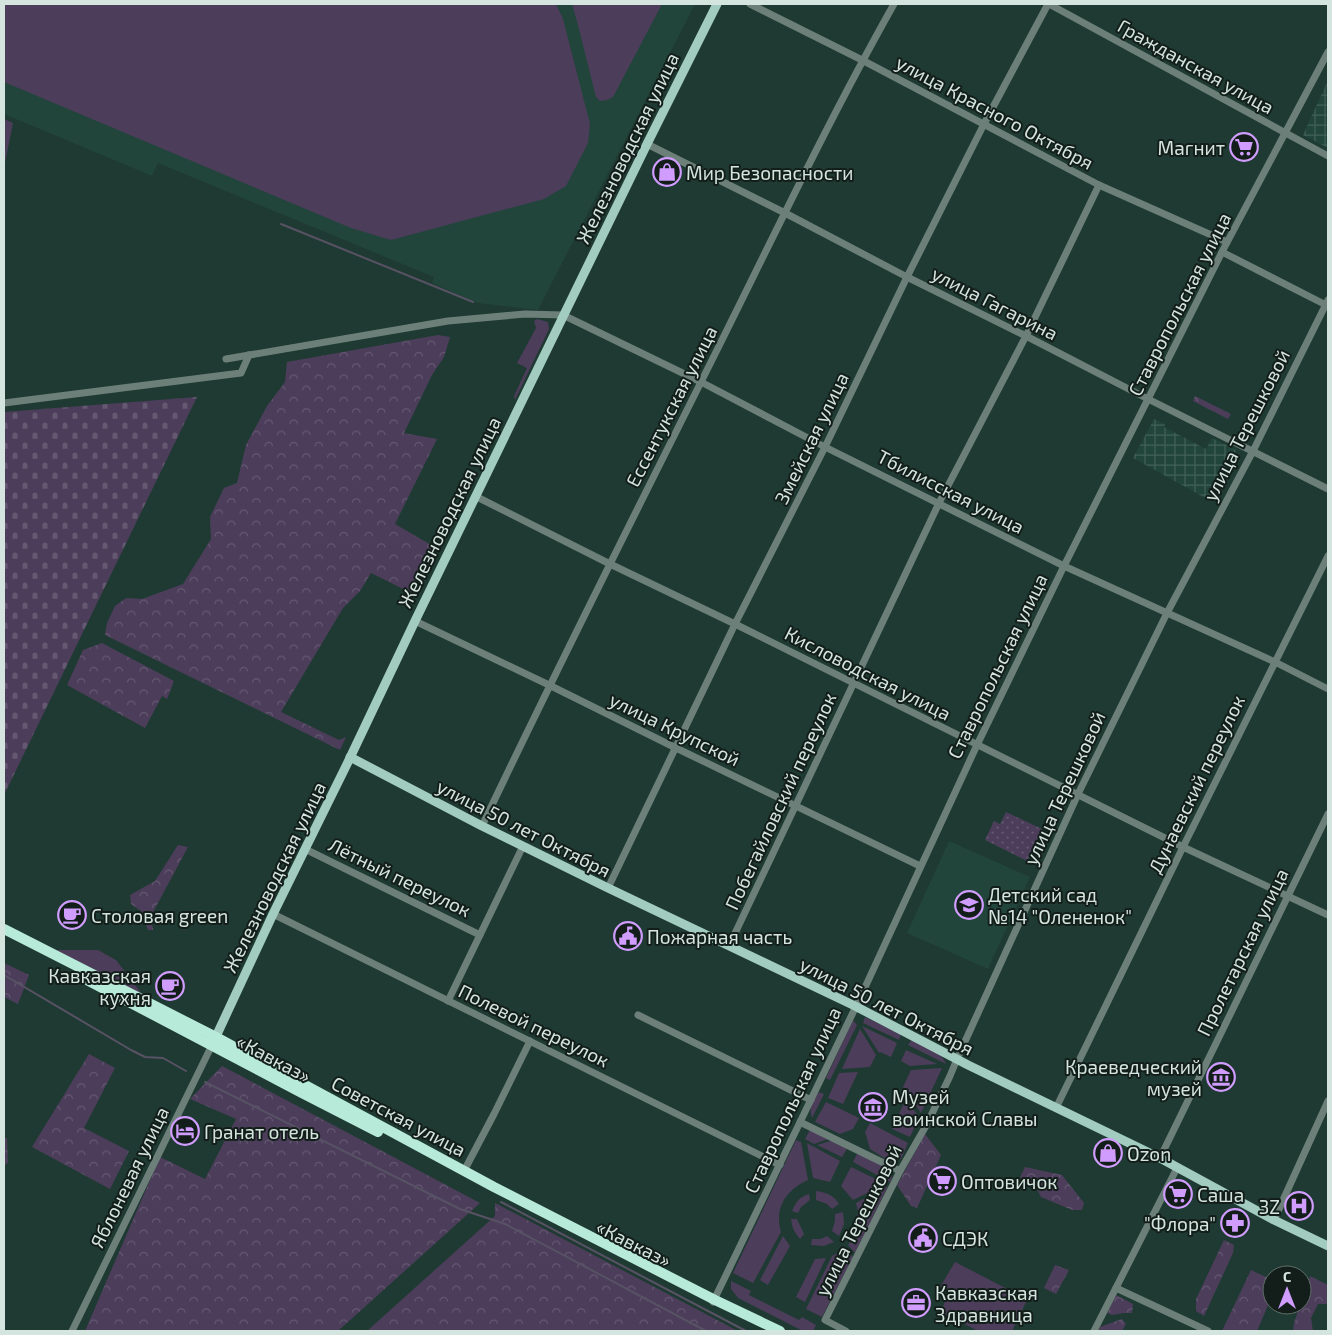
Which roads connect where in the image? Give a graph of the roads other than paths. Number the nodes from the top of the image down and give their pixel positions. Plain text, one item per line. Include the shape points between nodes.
1 (716, 4) edge
2 (750, 4) edge
3 (894, 4) edge
4 (1048, 4) edge
5 (1328, 52) edge
6 (862, 60) junction
7 (984, 124) junction
8 (1286, 133) junction
9 (647, 144) junction
10 (1328, 156) edge
11 (1099, 185) junction
12 (785, 213) junction
13 (1228, 242) junction
14 (1222, 252) junction
15 (906, 277) junction
16 (1327, 304) edge
17 (563, 315) junction
18 (1026, 336) junction
19 (249, 355) junction
20 (226, 359) dead end
21 (701, 382) junction
22 (1148, 399) junction
23 (4, 403) edge
24 (825, 447) junction
25 (1253, 451) junction
26 (1328, 490) edge
27 (475, 496) junction
28 (939, 503) junction
29 (1328, 556) edge
30 (610, 564) junction
31 (1064, 566) junction
32 (1167, 613) junction
33 (415, 620) junction
34 (735, 624) junction
35 (1275, 662) junction
36 (550, 684) junction
37 (853, 684) junction
38 (1328, 689) edge
39 (976, 745) junction
40 (676, 748) junction
41 (350, 757) junction
42 (1078, 794) junction
43 (796, 806) junction
44 (1328, 814) edge
45 (482, 826) junction
46 (523, 846) junction
47 (1183, 847) junction
48 (305, 849) junction
49 (920, 866) junction
50 (608, 888) junction
51 (1288, 896) junction
52 (273, 914) junction
53 (1328, 916) edge
54 (4, 929) edge
55 (480, 934) junction
56 (4, 937) edge
57 (729, 946) junction
58 (448, 1001) junction
59 (856, 1006) junction
60 (638, 1015) dead end
61 (214, 1041) junction
62 (530, 1041) junction
63 (957, 1059) junction
64 (811, 1100) junction
65 (1328, 1101) edge
66 (1056, 1108) junction
67 (800, 1122) junction
68 (1160, 1158) junction
69 (780, 1165) junction
70 (1177, 1168) junction
71 (464, 1171) junction
72 (900, 1171) junction
73 (1274, 1220) junction
74 (1328, 1246) edge
75 (1116, 1288) junction
76 (714, 1302) junction
77 (72, 1331) edge
78 (768, 1331) edge
79 (780, 1331) edge
80 (846, 1331) edge
81 (1094, 1331) edge
82 (1208, 1331) edge

1 - 9 main road, Железноводская улица
2 - 6 street, улица Красного Октября
3 - 6 street, Ессентукская улица
4 - 7 street, Змейская улица
4 - 8 street, Гражданская улица
5 - 8 street, Ставропольская улица
6 - 7 street, улица Красного Октября
6 - 12 street, Ессентукская улица
7 - 11 street, улица Красного Октября
7 - 15 street, Змейская улица
8 - 10 street, Гражданская улица
8 - 13 street, Ставропольская улица
9 - 12 street, улица Гагарина
9 - 17 main road, Железноводская улица
11 - 13 street, улица Красного Октября
11 - 18 street, Побегайловский переулок
12 - 15 street, улица Гагарина
12 - 21 street, Ессентукская улица
13 - 14 street, Ставропольская улица
14 - 16 street
14 - 22 street, Ставропольская улица
15 - 18 street, улица Гагарина
15 - 24 street, Змейская улица
16 - 25 street, улица Терешковой
17 - 19 street via 524,314 448,321
17 - 21 street, Тбилисская улица
17 - 27 main road, Железноводская улица
18 - 22 street, улица Гагарина
18 - 28 street, Побегайловский переулок
19 - 20 street
19 - 23 street via 241,373
21 - 24 street, Тбилисская улица
21 - 30 street, Ессентукская улица
22 - 25 street, улица Гагарина
22 - 31 street, Ставропольская улица
24 - 28 street, Тбилисская улица
24 - 34 street, Змейская улица
25 - 26 street, улица Гагарина
25 - 32 street, улица Терешковой
27 - 30 street, Кисловодская улица
27 - 33 main road, Железноводская улица
28 - 31 street, Тбилисская улица
28 - 37 street, Побегайловский переулок
29 - 35 street, Дунаевский переулок
30 - 34 street, Кисловодская улица
30 - 36 street, Ессентукская улица
31 - 32 street, Тбилисская улица
31 - 39 street, Ставропольская улица
32 - 35 street, Тбилисская улица
32 - 42 street, улица Терешковой
33 - 36 street, улица Крупской
33 - 41 main road, Железноводская улица
34 - 37 street, Кисловодская улица
34 - 40 street, Змейская улица
35 - 38 street, Тбилисская улица
35 - 47 street, Дунаевский переулок
36 - 40 street, улица Крупской
36 - 45 street, Ессентукская улица
37 - 39 street, Кисловодская улица
37 - 43 street, Побегайловский переулок
39 - 42 street, Кисловодская улица
39 - 49 street, Ставропольская улица
40 - 43 street, улица Крупской
40 - 50 street, Змейская улица
41 - 45 main road, улица 50 лет Октября
41 - 48 main road, Железноводская улица
42 - 47 street, Кисловодская улица
42 - 63 street, улица Терешковой
43 - 49 street, улица Крупской
43 - 57 street, Побегайловский переулок
44 - 51 street, Пролетарская улица
45 - 46 main road, улица 50 лет Октября
46 - 50 main road, улица 50 лет Октября
46 - 55 street
47 - 51 street, Кисловодская улица
47 - 66 street, Дунаевский переулок
48 - 52 main road, Железноводская улица
48 - 55 street, Лётный переулок
49 - 59 street, Ставропольская улица
50 - 57 main road, улица 50 лет Октября
51 - 53 street, Кисловодская улица
51 - 68 street, Пролетарская улица
52 - 58 street, Полевой переулок
52 - 61 main road, Железноводская улица
54 - 61 highway, Советская улица
55 - 58 street
56 - 61 highway, «Кавказ»
57 - 59 main road, улица 50 лет Октября
58 - 62 street, Полевой переулок
59 - 63 main road, улица 50 лет Октября
59 - 64 street, Ставропольская улица
60 - 64 street
61 - 71 highway, Советская улица
61 - 76 highway, «Кавказ» via 300,1092
61 - 77 street, Яблоневая улица
62 - 69 street, Полевой переулок
62 - 71 street
63 - 66 main road, улица 50 лет Октября
63 - 72 street, улица Терешковой
64 - 67 street, Ставропольская улица
65 - 73 street
66 - 68 main road, улица 50 лет Октября
67 - 69 street, Ставропольская улица
67 - 72 street
68 - 70 main road, улица 50 лет Октября
69 - 76 street, Ставропольская улица
70 - 73 main road, улица 50 лет Октября
70 - 75 street
71 - 76 highway, Советская улица
72 - 80 street, улица Терешковой via 825,1320
73 - 74 main road, улица 50 лет Октября
75 - 81 street
75 - 82 street
76 - 78 highway, «Кавказ»
76 - 79 highway, Советская улица

